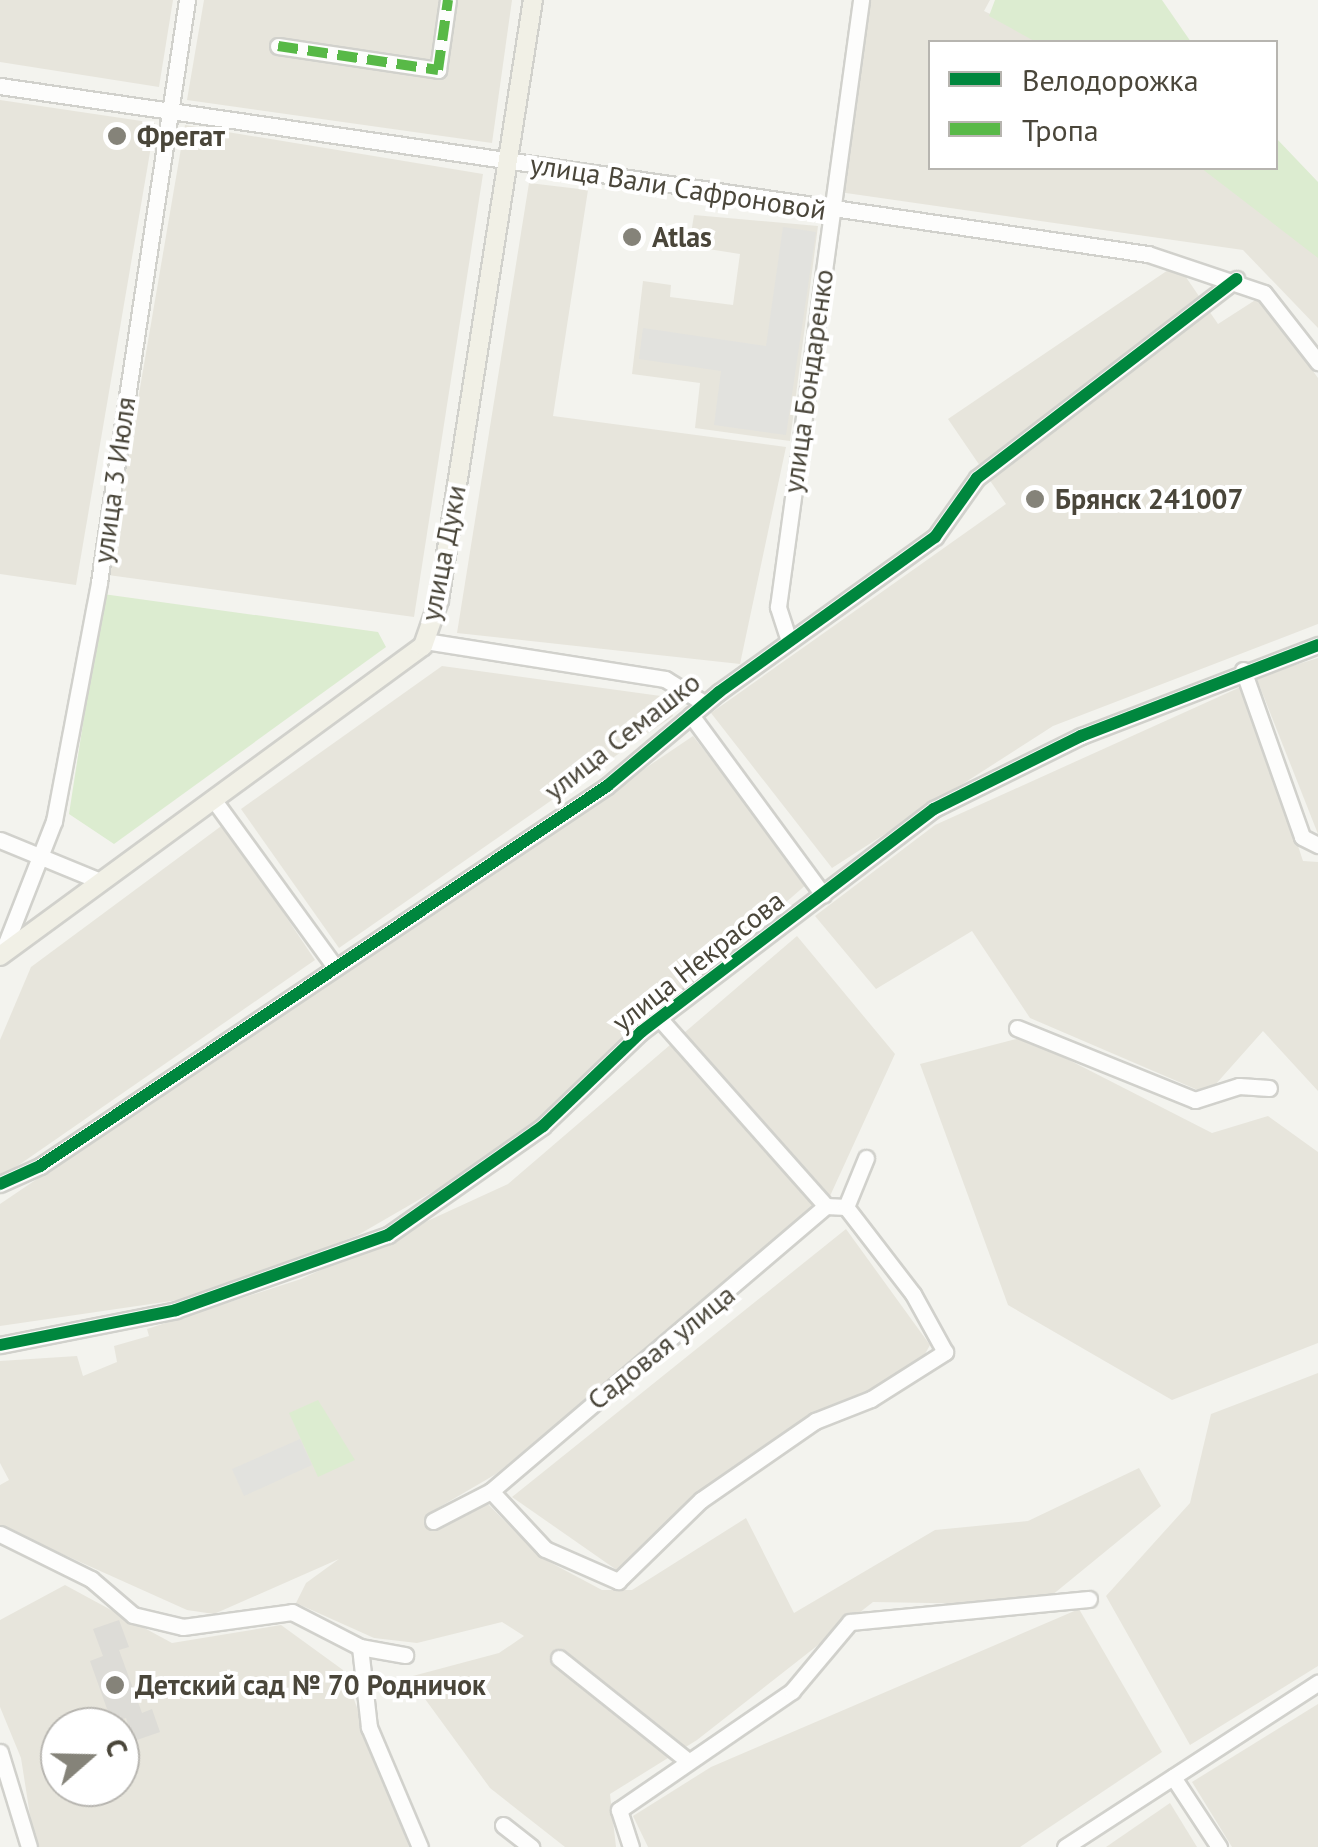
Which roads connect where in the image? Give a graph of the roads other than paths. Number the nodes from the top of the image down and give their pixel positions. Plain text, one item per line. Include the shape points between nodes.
1 (187, 0) edge
2 (448, 0) edge
3 (532, 0) edge
4 (861, 0) edge
5 (278, 46) dead end
6 (0, 86) edge
7 (168, 110) junction
8 (506, 160) junction
9 (831, 211) junction
10 (1236, 278) junction
11 (1318, 362) edge
12 (426, 641) junction
13 (789, 641) junction
14 (1318, 646) edge
15 (1243, 670) junction
16 (704, 703) junction
17 (691, 715) junction
18 (212, 799) junction
19 (0, 840) edge
20 (1318, 845) edge
21 (41, 858) junction
22 (100, 881) junction
23 (823, 894) junction
24 (2, 954) edge
25 (335, 967) junction
26 (659, 1018) junction
27 (1017, 1028) dead end
28 (1269, 1088) dead end
29 (866, 1158) dead end
30 (0, 1184) edge
31 (826, 1206) junction
32 (846, 1207) junction
33 (0, 1346) edge
34 (492, 1491) junction
35 (432, 1521) dead end
36 (0, 1534) edge
37 (1090, 1599) dead end
38 (360, 1647) junction
39 (405, 1655) dead end
40 (560, 1658) dead end
41 (1318, 1683) edge
42 (1, 1760) edge
43 (688, 1761) junction
44 (1173, 1777) junction
45 (503, 1825) dead end
46 (29, 1847) edge
47 (420, 1847) edge
48 (531, 1847) edge
49 (631, 1847) edge
50 (1065, 1847) edge
51 (1218, 1847) edge

1 - 7 street, улица 3 Июля
2 - 5 street via 438,70
3 - 8 main road, улица Дуки
4 - 9 street, улица Бондаренко
6 - 7 street, улица Вали Сафроновой
7 - 8 street, улица Вали Сафроновой
7 - 21 street, улица 3 Июля via 99,582
8 - 9 street, улица Вали Сафроновой
8 - 12 main road, улица Дуки via 439,600
9 - 10 street, улица Вали Сафроновой via 1148,254
9 - 13 street, улица Бондаренко via 778,607
10 - 11 street, улица Вали Сафроновой via 1264,293
10 - 13 street, улица Семашко via 977,478 935,537
12 - 16 street via 665,679
12 - 18 main road, улица Дуки
13 - 16 street, улица Семашко
14 - 15 street, улица Некрасова
15 - 20 street via 1302,837
15 - 23 street, улица Некрасова via 960,795
16 - 17 street, улица Семашко
17 - 23 street
17 - 25 street, улица Семашко via 607,786
18 - 22 main road, улица Дуки
18 - 25 street
19 - 21 street
21 - 22 street
21 - 24 street, улица 3 Июля
22 - 24 main road, улица Дуки
23 - 26 street, улица Некрасова
25 - 30 street, улица Семашко via 40,1166
26 - 31 street
26 - 33 street, улица Некрасова via 543,1126 388,1235 176,1310
27 - 28 street via 1196,1100 1240,1086
29 - 32 street
31 - 32 street
31 - 34 street, Садовая улица
32 - 34 street via 913,1294 945,1352 871,1399 814,1421 702,1500 618,1581 545,1549
34 - 35 street, Садовая улица
36 - 38 street via 91,1579 133,1615 183,1627 292,1612
37 - 43 street via 850,1622 792,1691
38 - 39 street
38 - 47 street via 369,1727
40 - 43 street
41 - 44 street
42 - 46 street
43 - 49 street via 619,1810
44 - 50 street
44 - 51 street
45 - 48 street

